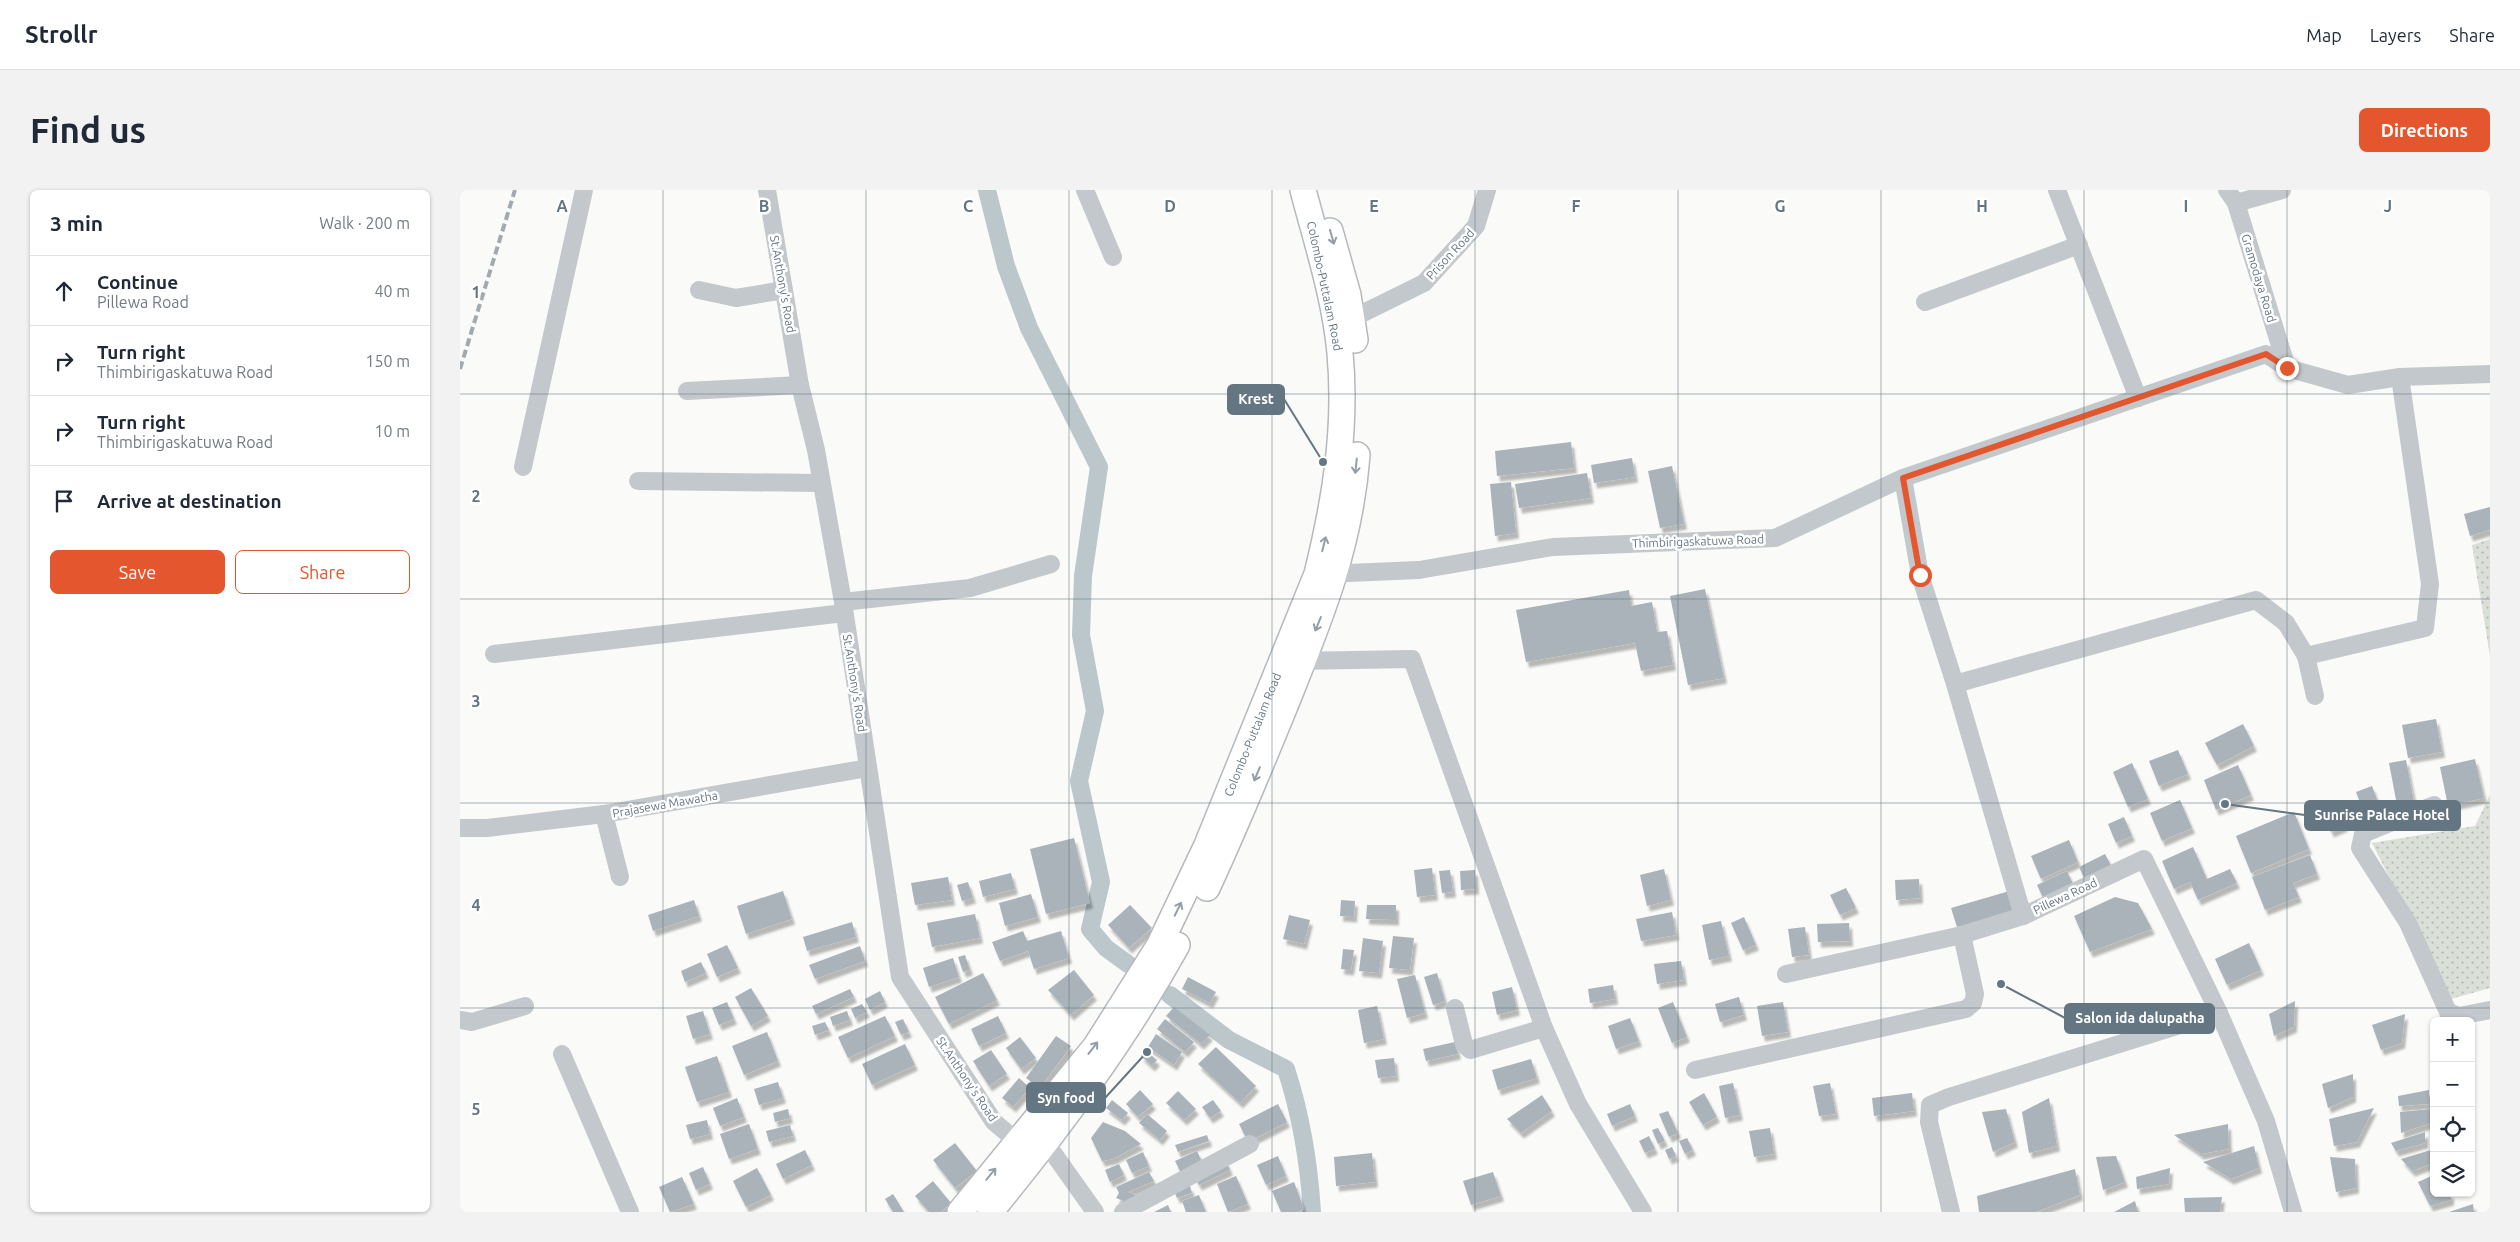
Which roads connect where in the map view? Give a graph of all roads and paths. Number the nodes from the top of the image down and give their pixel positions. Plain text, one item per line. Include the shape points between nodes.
1 (584, 190) edge
2 (767, 190) edge
3 (1085, 190) edge
4 (1303, 190) edge
5 (1319, 190) edge
6 (1486, 190) edge
7 (2057, 190) edge
8 (2282, 190) edge
9 (2232, 197) edge
10 (2079, 245) junction
11 (1113, 257) dead end
12 (699, 290) dead end
13 (784, 290) junction
14 (1925, 302) dead end
15 (1344, 322) junction
16 (2287, 368) junction
17 (2490, 374) edge
18 (2400, 377) junction
19 (800, 385) junction
20 (687, 390) dead end
21 (2138, 398) junction
22 (524, 467) dead end
23 (1903, 478) junction
24 (638, 481) dead end
25 (820, 483) junction
26 (1051, 564) dead end
27 (1326, 574) junction
28 (843, 608) junction
29 (494, 654) dead end
30 (2306, 656) junction
31 (1293, 661) junction
32 (1955, 684) junction
33 (2315, 696) dead end
34 (868, 768) junction
35 (2434, 805) dead end
36 (604, 814) junction
37 (460, 828) edge
38 (620, 877) dead end
39 (2023, 916) junction
40 (1962, 935) junction
41 (1786, 974) dead end
42 (525, 1006) dead end
43 (1455, 1008) dead end
44 (2490, 1010) edge
45 (2219, 1013) junction
46 (460, 1020) edge
47 (1544, 1028) junction
48 (562, 1054) dead end
49 (1696, 1070) dead end
50 (1017, 1141) junction
51 (1046, 1143) junction
52 (1250, 1144) dead end
53 (630, 1212) edge
54 (960, 1212) edge
55 (990, 1212) edge
56 (1095, 1212) edge
57 (1123, 1212) edge
58 (1644, 1212) edge
59 (1951, 1212) edge
60 (2293, 1212) edge

1 - 22 street
2 - 13 street, St.Anthony's Road
3 - 11 street
4 - 15 highway, Colombo-Puttalam Road
5 -> 15 highway, Colombo-Puttalam Road via 1342,270
6 - 15 street, Prison Road via 1476,226 1424,283
7 - 10 street
8 - 9 street
9 - 16 street, Gramodaya Road
10 - 14 street
10 - 21 street
12 - 13 street via 736,298
13 - 19 street, St.Anthony's Road
15 - 27 highway, Colombo-Puttalam Road via 1340,457 1328,529
16 - 18 street, Thimbirigaskatuwa Road via 2348,385
16 - 21 street, Thimbirigaskatuwa Road via 2266,354
17 - 18 street, Thimbirigaskatuwa Road
18 - 30 street via 2430,584 2425,628
19 - 20 street
19 - 25 street, St.Anthony's Road via 816,450
21 - 23 street, Thimbirigaskatuwa Road
23 - 27 street, Thimbirigaskatuwa Road via 1775,538 1553,547 1419,570
23 - 32 street, Pillewa Road via 1920,575
24 - 25 street
25 - 28 street, St.Anthony's Road
26 - 28 street via 970,588
27 - 31 highway, Colombo-Puttalam Road
28 - 29 street
28 - 34 street, St.Anthony's Road
30 - 32 street via 2286,622 2256,600
30 - 33 street
31 - 47 street via 1412,659
50 -> 31 highway, Colombo-Puttalam Road via 1096,1046 1159,946
31 -> 51 highway, Colombo-Puttalam Road via 1224,851 1192,918 1159,981
32 - 39 street, Pillewa Road
34 - 36 street, Prajasewa Mawatha
34 - 50 street, St.Anthony's Road via 900,977 994,1122
35 - 44 street via 2363,834 2360,848 2408,923 2448,1012 2459,1016
36 - 37 street, Prajasewa Mawatha via 487,828
36 - 38 street
39 - 40 street
39 - 45 street, Pillewa Road via 2144,859
40 - 41 street
40 - 49 street via 1975,994 1973,1003 1966,1009
42 - 46 street via 472,1022
43 - 47 street via 1464,1044 1470,1050
45 - 59 street via 1930,1105 1929,1122
45 - 60 street, Pillewa Road via 2266,1121
47 - 58 street via 1578,1104
48 - 53 street
50 - 51 street
54 -> 50 highway, Colombo-Puttalam Road
51 - 55 highway, Colombo-Puttalam Road
51 - 56 street
52 - 57 street

